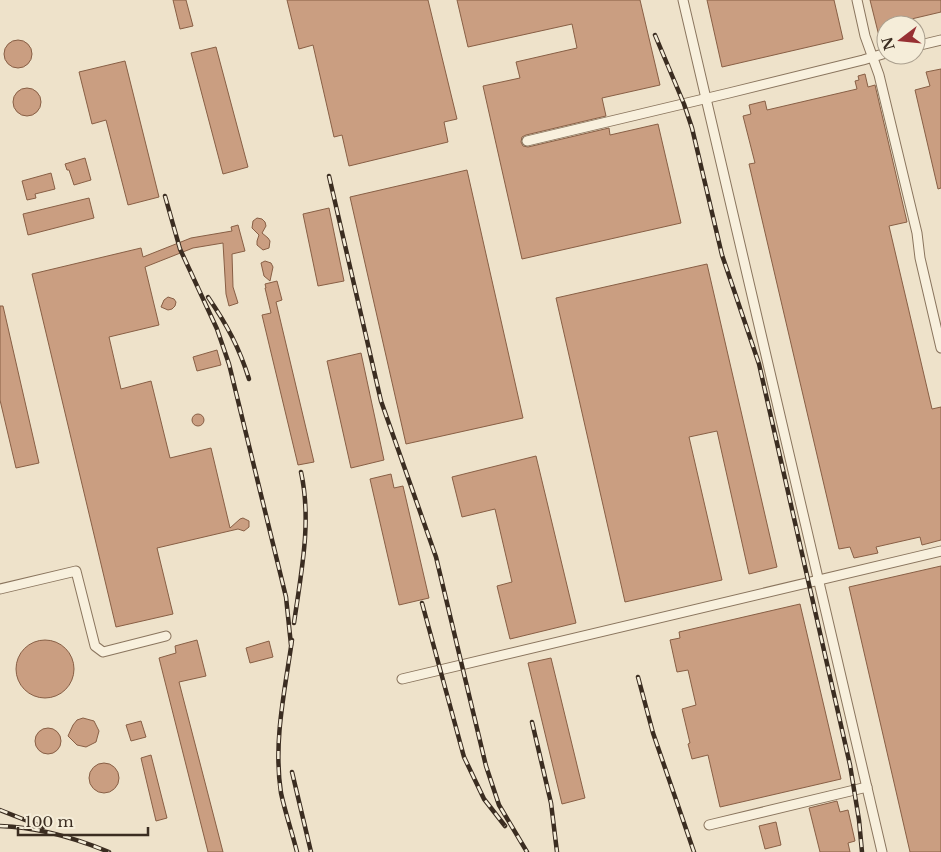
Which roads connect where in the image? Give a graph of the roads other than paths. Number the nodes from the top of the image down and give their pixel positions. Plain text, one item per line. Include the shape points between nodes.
1 (683, 0) edge
2 (857, 0) edge
3 (941, 40) edge
4 (926, 44) edge
5 (876, 56) edge
6 (873, 57) junction
7 (706, 99) junction
8 (527, 141) dead end
9 (941, 348) edge
10 (941, 551) edge
11 (818, 579) junction
12 (0, 589) edge
13 (166, 636) dead end
14 (402, 679) dead end
15 (867, 787) junction
16 (709, 825) dead end
17 (882, 852) edge

1 - 7 lane
2 - 6 lane
3 - 4 lane
5 - 6 lane
6 - 7 lane
6 - 9 lane via 917,233
7 - 8 lane
7 - 11 lane
10 - 11 lane
11 - 14 lane
11 - 15 lane
12 - 13 lane via 76,571 95,646 103,652
15 - 16 lane
15 - 17 lane

